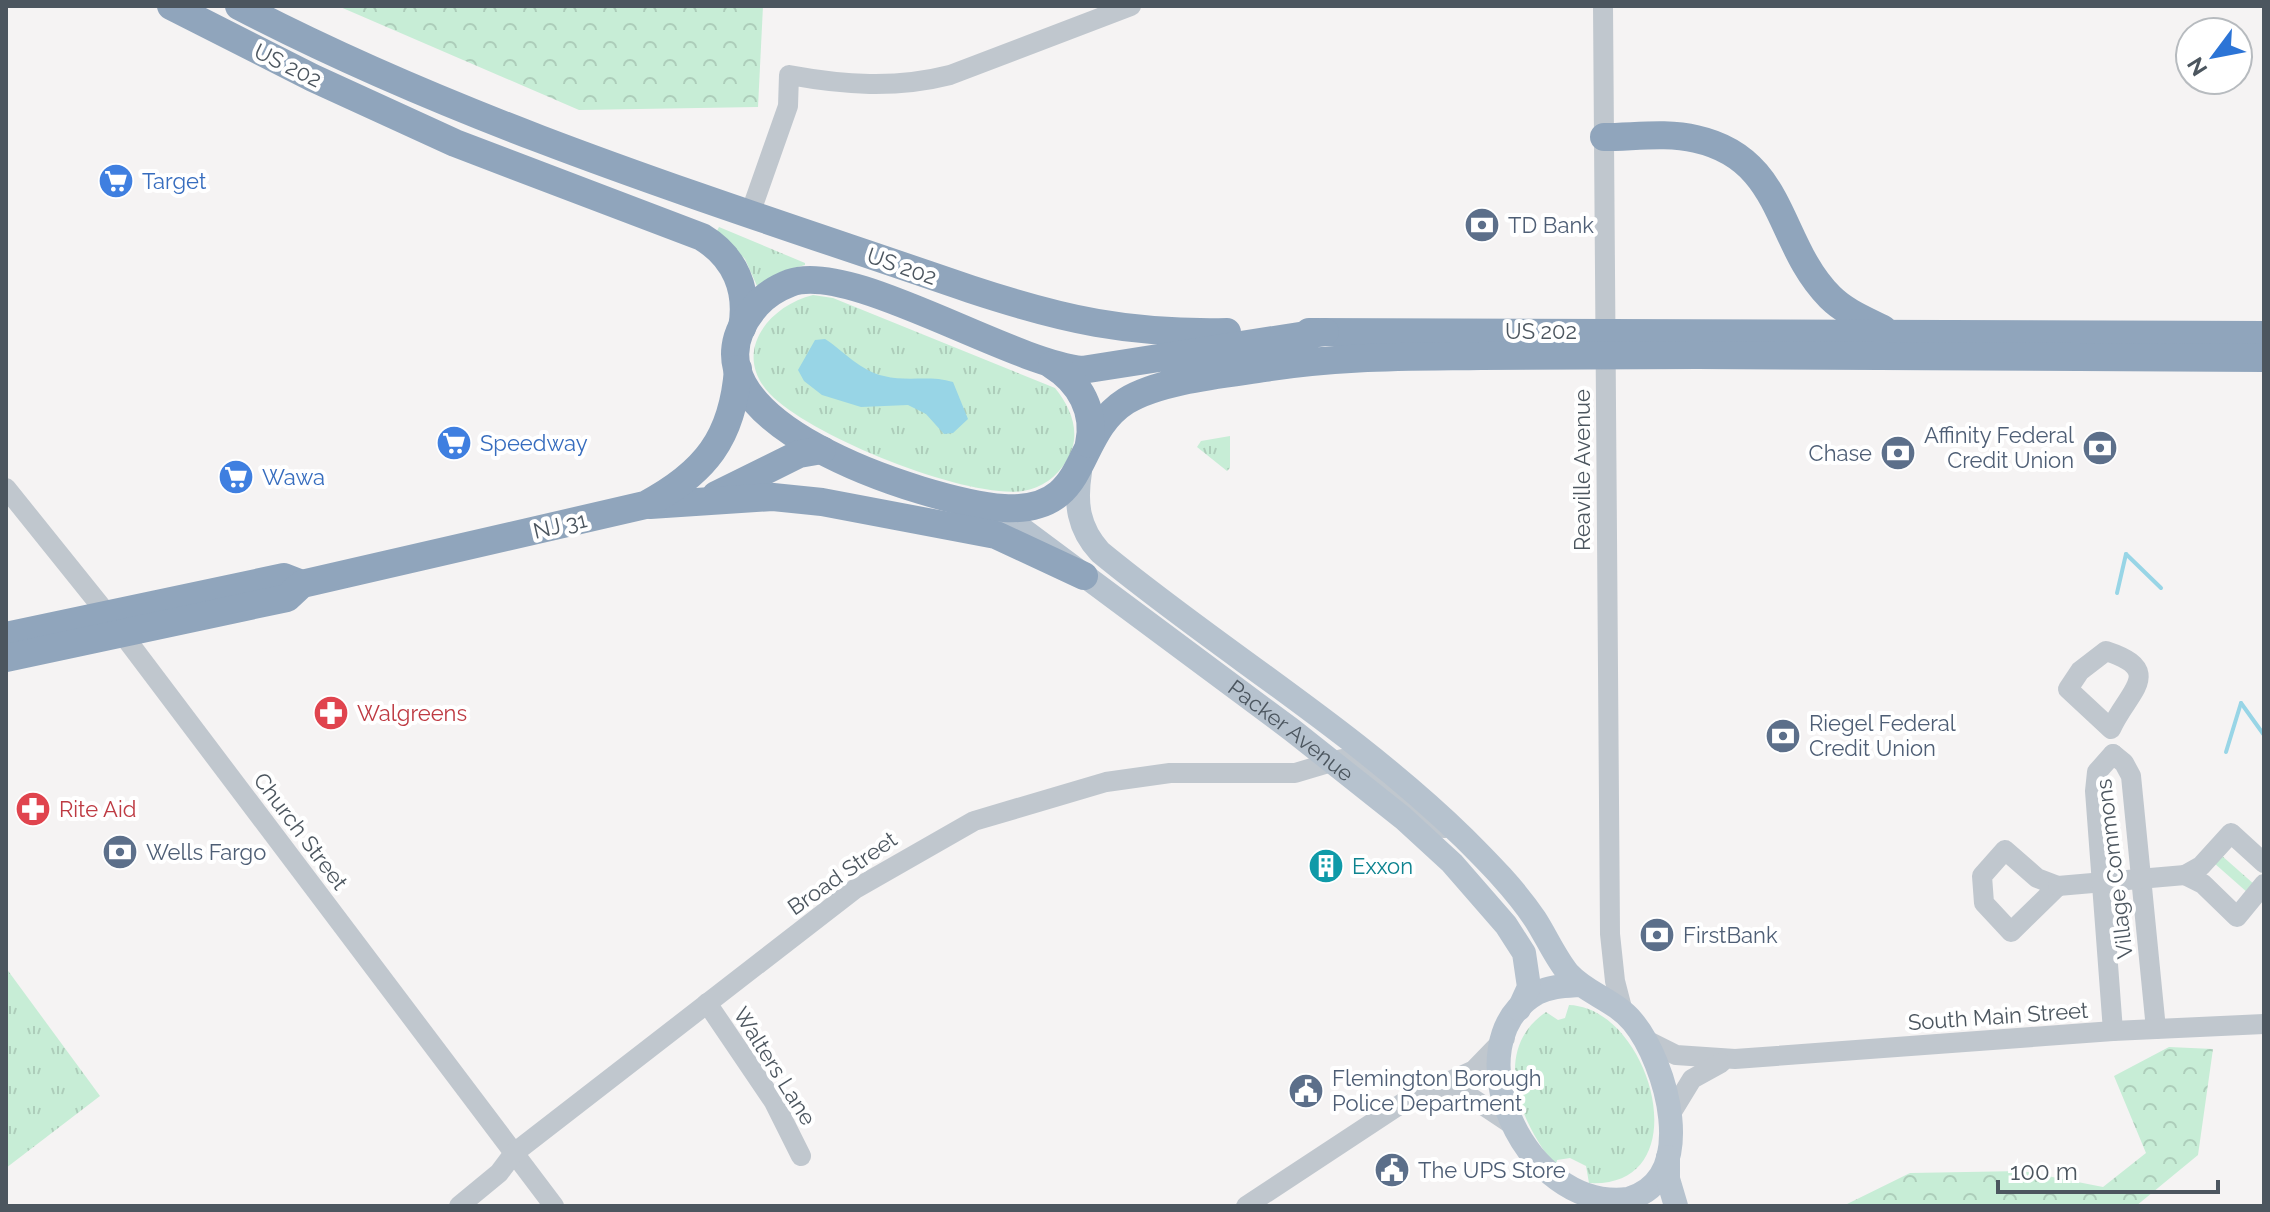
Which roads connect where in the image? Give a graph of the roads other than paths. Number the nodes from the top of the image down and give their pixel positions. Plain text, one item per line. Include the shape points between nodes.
1 (171, 6) edge
2 (239, 6) edge
3 (1131, 6) edge
4 (1603, 6) edge
5 (409, 87) junction
6 (1604, 137) junction
7 (750, 214) junction
8 (928, 316) junction
9 (1325, 332) junction
10 (1891, 333) junction
11 (2264, 335) edge
12 (740, 336) junction
13 (1605, 343) junction
14 (2264, 358) edge
15 (1044, 361) junction
16 (738, 368) junction
17 (822, 450) junction
18 (1084, 460) junction
19 (6, 488) edge
20 (701, 501) junction
21 (645, 505) junction
22 (978, 505) junction
23 (1084, 576) junction
24 (1150, 589) junction
25 (1134, 614) junction
26 (115, 624) junction
27 (6, 636) edge
28 (6, 658) edge
29 (2111, 729) dead end
30 (2113, 754) junction
31 (1333, 762) junction
32 (1465, 839) junction
33 (2264, 863) edge
34 (2185, 875) junction
35 (2142, 879) junction
36 (2102, 883) junction
37 (2264, 884) edge
38 (2058, 886) dead end
39 (1610, 934) junction
40 (1582, 986) junction
41 (707, 1003) junction
42 (1518, 1010) junction
43 (1623, 1012) junction
44 (2264, 1024) edge
45 (2156, 1029) junction
46 (2113, 1031) junction
47 (1505, 1038) junction
48 (1644, 1039) junction
49 (1735, 1059) junction
50 (1418, 1094) junction
51 (1670, 1115) junction
52 (1511, 1124) junction
53 (1668, 1151) junction
54 (514, 1153) junction
55 (801, 1156) dead end
56 (1604, 1204) edge
57 (459, 1206) edge
58 (554, 1206) edge
59 (1246, 1206) edge
60 (1676, 1206) edge

1 - 12 highway, US 202 / US 202 via 455,143 702,237 721,251 739,278 744,297
2 - 5 highway, US 202 / US 202
3 - 7 street via 920,83 869,86 789,75 788,106
4 - 6 street, Reaville Avenue
5 - 7 highway, US 202 / US 202
5 - 8 highway via 544,153 885,284
6 - 10 highway via 1694,138 1736,154 1769,188 1802,258 1831,298
6 - 13 street, Reaville Avenue
7 - 9 highway, US 202 / US 202 via 978,292 1092,324 1147,332
8 - 12 highway via 845,284 806,278 769,293 753,309
8 - 15 highway
9 - 13 highway, US 202 / US 202
9 - 15 highway via 1100,370
10 - 11 highway, US 202
10 - 13 highway, US 202
12 - 16 highway, US 202
13 - 14 highway, US 202
13 - 18 highway, US 202 / US 202 via 1337,358 1144,392 1108,415
13 - 39 street, Reaville Avenue
15 - 18 highway via 1062,371 1081,393 1091,425
16 - 17 highway, US 202 via 759,408
16 - 21 highway, NJ 31 / NJ 31 via 734,405 719,441 694,473
17 - 20 highway, NJ 31 via 799,454
17 - 22 highway, US 202 / US 202 via 874,475
18 - 22 highway, US 202 / US 202 via 1062,492 1039,504
18 - 24 main road, Packer Avenue via 1077,505 1084,531 1100,552
19 - 26 street, Church Street
20 - 21 highway, NJ 31
20 - 23 highway via 788,498 956,525 1014,542
21 - 26 highway, NJ 31 / NJ 31 via 302,584 284,577
22 - 23 main road, Packer Avenue via 1015,524
23 - 25 main road, Packer Avenue
24 - 25 street
24 - 32 main road, Packer Avenue via 1383,765
25 - 31 main road, Packer Avenue
26 - 27 highway, NJ 31 / NJ 31
26 - 28 highway, NJ 31 / NJ 31
26 - 54 street, Church Street
29 - 30 street
30 - 35 street, Village Commons via 2131,776
30 - 36 street, Village Commons via 2095,780
31 - 32 street via 1342,759 1361,766 1421,815
31 - 41 street, Broad Street via 1295,773 1170,773 1106,782 974,821 878,872
31 - 42 main road, Packer Avenue via 1424,837 1506,925 1528,963 1529,987
32 - 40 main road, Packer Avenue via 1520,898
33 - 34 street via 2231,833 2201,866
34 - 35 street
34 - 37 street via 2203,884 2237,917
35 - 36 street
35 - 45 street, Village Commons
36 - 38 street
36 - 46 street, Village Commons
39 - 40 street, Reaville Avenue via 1604,958
39 - 43 street, Reaville Avenue
40 - 42 main road via 1546,989
40 - 43 main road
41 - 54 street, Broad Street
41 - 55 street, Walters Lane via 774,1102
42 - 47 main road
43 - 48 main road
44 - 45 street, South Main Street
45 - 46 street, South Main Street
46 - 49 street, South Main Street
47 - 50 street via 1474,1070
47 - 52 main road via 1499,1072
48 - 49 street, South Main Street via 1676,1055
48 - 51 main road via 1663,1076
49 - 51 street, South Main Street via 1692,1079
50 - 52 street via 1469,1096
50 - 59 street
51 - 53 main road
52 - 56 main road via 1543,1176 1566,1193
53 - 56 main road via 1660,1173 1638,1195
53 - 60 main road via 1668,1179
54 - 57 street, Broad Street
54 - 58 street, Church Street

